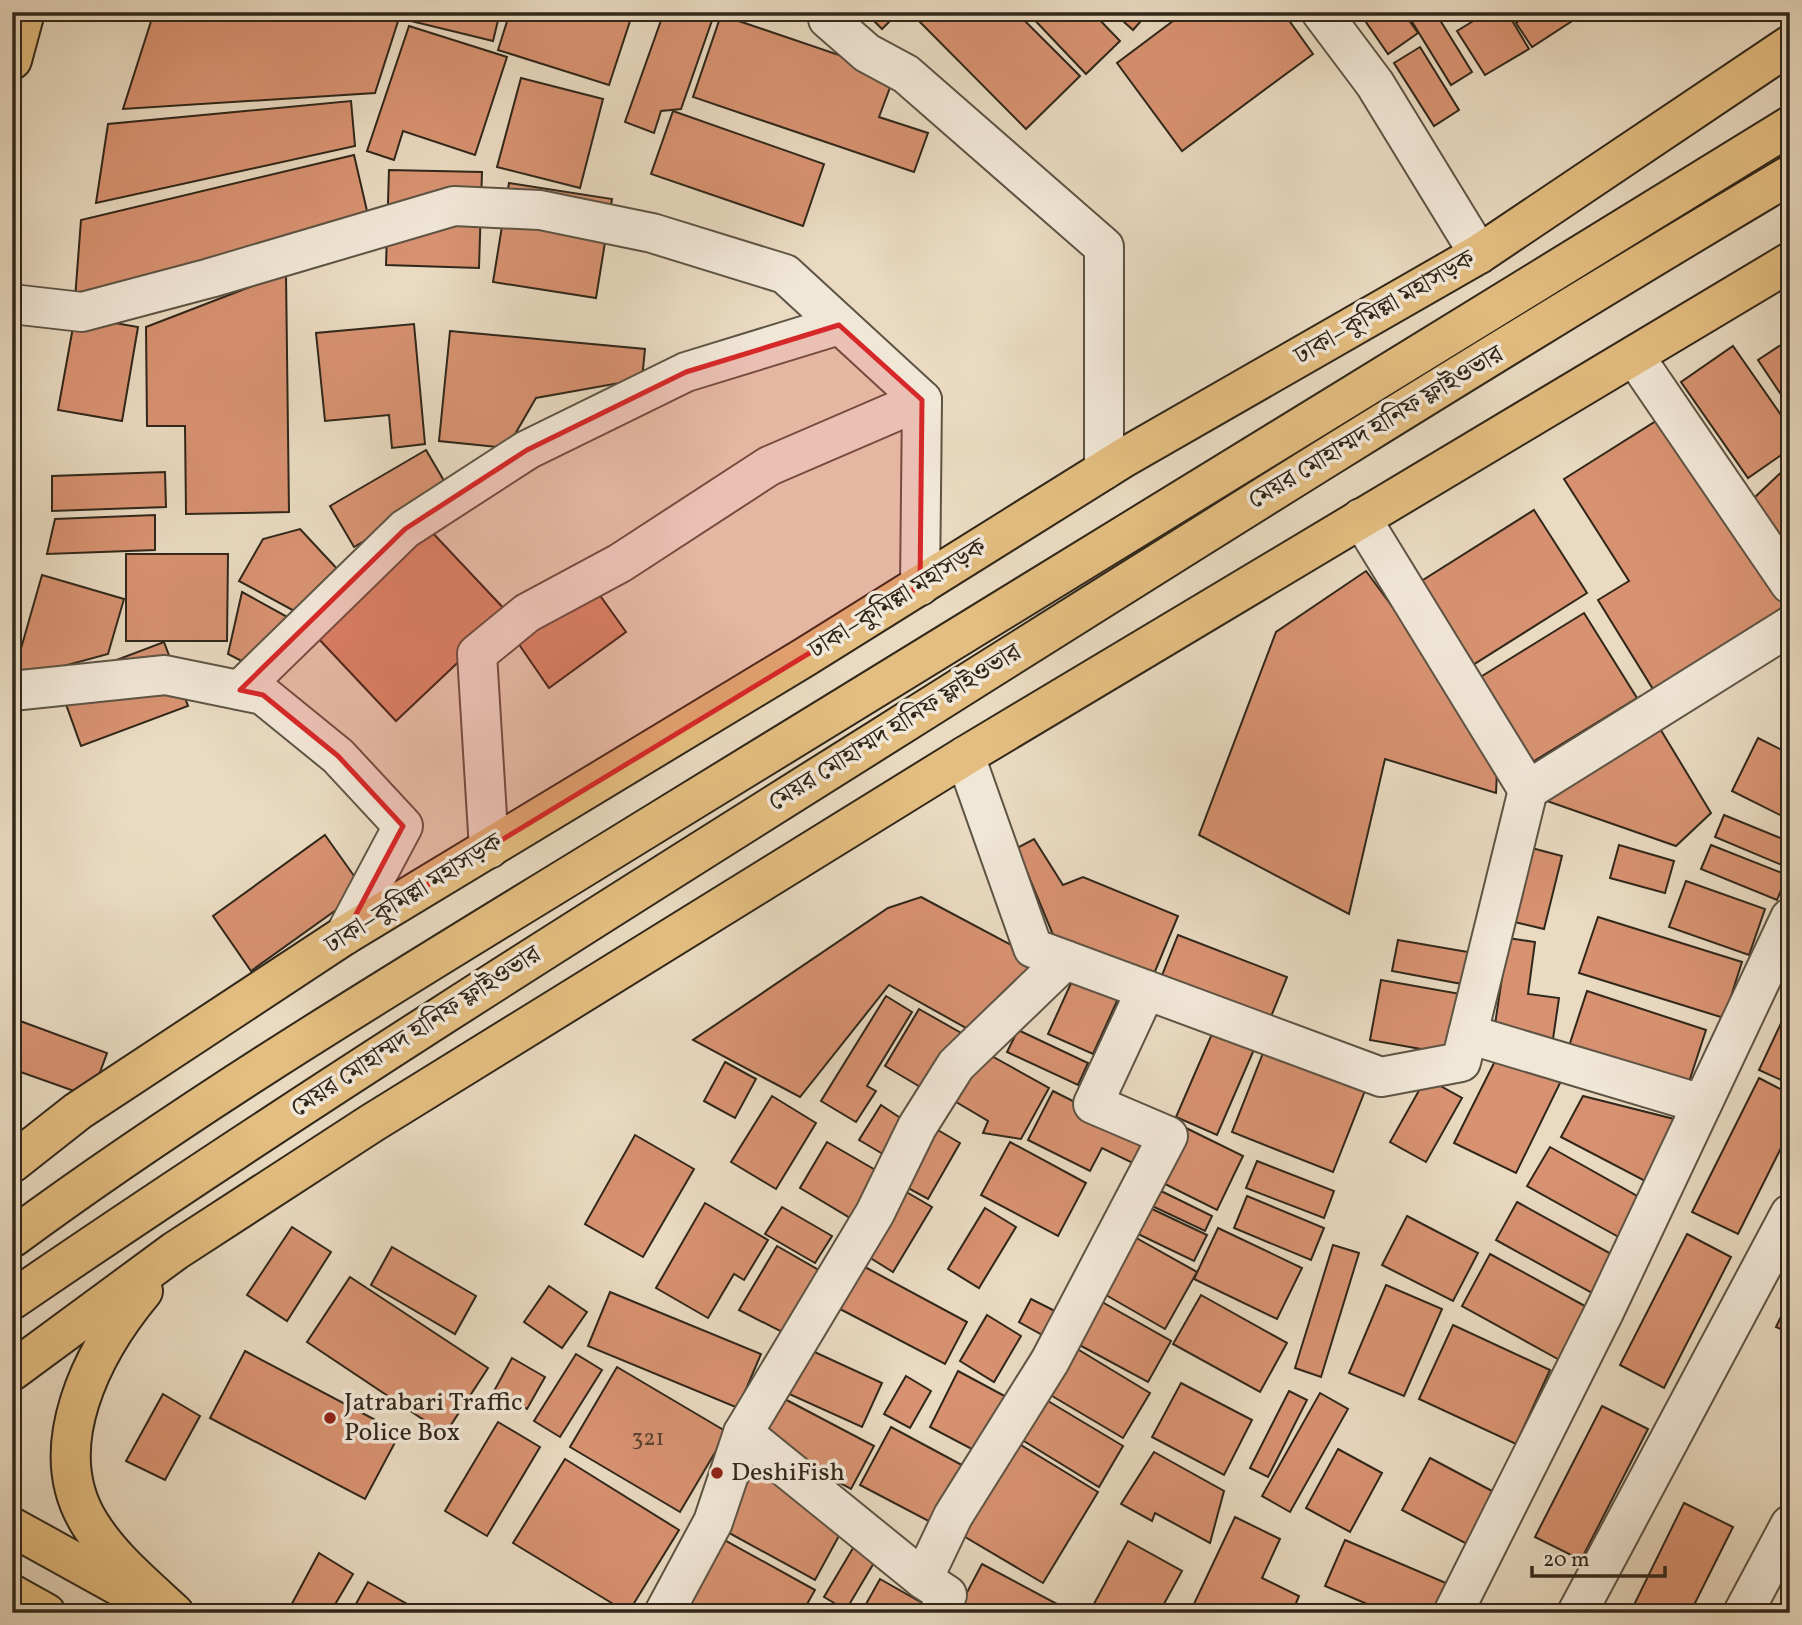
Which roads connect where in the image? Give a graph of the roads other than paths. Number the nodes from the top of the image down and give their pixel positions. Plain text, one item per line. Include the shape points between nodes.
1 (25, 12) edge
2 (832, 12) edge
3 (1321, 12) edge
4 (1790, 45) edge
5 (12, 60) edge
6 (1790, 126) edge
7 (1790, 175) edge
8 (1479, 254) junction
9 (1790, 262) edge
10 (12, 304) edge
11 (839, 325) junction
12 (1635, 357) junction
13 (922, 400) junction
14 (1104, 470) junction
15 (1362, 518) junction
16 (1790, 584) edge
17 (920, 586) junction
18 (1790, 626) edge
19 (240, 690) junction
20 (12, 691) edge
21 (965, 756) junction
22 (1528, 790) junction
23 (489, 849) junction
24 (1790, 918) edge
25 (345, 935) junction
26 (1065, 960) junction
27 (1146, 990) junction
28 (1468, 1034) junction
29 (1702, 1104) junction
30 (12, 1163) edge
31 (1790, 1214) edge
32 (12, 1238) edge
33 (175, 1251) junction
34 (12, 1300) edge
35 (12, 1371) edge
36 (743, 1433) junction
37 (1790, 1525) edge
38 (12, 1527) edge
39 (923, 1578) junction
40 (12, 1594) edge
41 (46, 1613) edge
42 (166, 1613) edge
43 (174, 1613) edge
44 (664, 1613) edge
45 (939, 1613) edge
46 (1453, 1613) edge
47 (1577, 1613) edge
48 (1743, 1613) edge

1 - 5 main road
2 - 14 street via 828,19 867,53 906,74 1104,247
3 - 8 street via 1375,84
4 - 8 main road, ঢাকা–কুমিল্লা মহাসড়ক
6 - 32 main road, মেয়র মোহাম্মদ হানিফ ফ্লাইওভার via 993,612 360,1006
7 - 34 main road, মেয়র মোহাম্মদ হানিফ ফ্লাইওভার via 1262,497 545,949 253,1137
8 - 14 main road, ঢাকা–কুমিল্লা মহাসড়ক
9 - 12 main road
10 - 11 street via 82,312 453,206 540,210 652,233 785,274
11 - 13 street
11 - 19 street via 686,372 527,450 405,529
12 - 15 main road
12 - 16 street
13 - 17 street
13 - 23 street via 769,466 620,563 527,612 477,654
14 - 17 main road, ঢাকা–কুমিল্লা মহাসড়ক
15 - 21 main road
15 - 22 street
17 - 23 main road, ঢাকা–কুমিল্লা মহাসড়ক
18 - 22 street
19 - 20 street via 165,675
19 - 25 street via 263,695 338,756 402,826
21 - 26 street via 1033,948
21 - 33 main road via 372,1123
22 - 28 street
23 - 25 main road, ঢাকা–কুমিল্লা মহাসড়ক
24 - 29 street
25 - 30 main road, ঢাকা–কুমিল্লা মহাসড়ক via 78,1111
26 - 27 street
26 - 36 street via 956,1065 917,1127 875,1213
27 - 28 street via 1381,1077 1461,1062
27 - 39 street via 1093,1104 1168,1136 1050,1361 953,1516
28 - 29 street
29 - 46 street
31 - 47 street
33 - 35 main road
33 - 43 main road via 117,1322 92,1368 71,1428 71,1475 89,1523 130,1572
36 - 39 street
36 - 44 street via 713,1522
37 - 48 street
38 - 42 main road
39 - 45 street via 947,1595
40 - 41 main road

